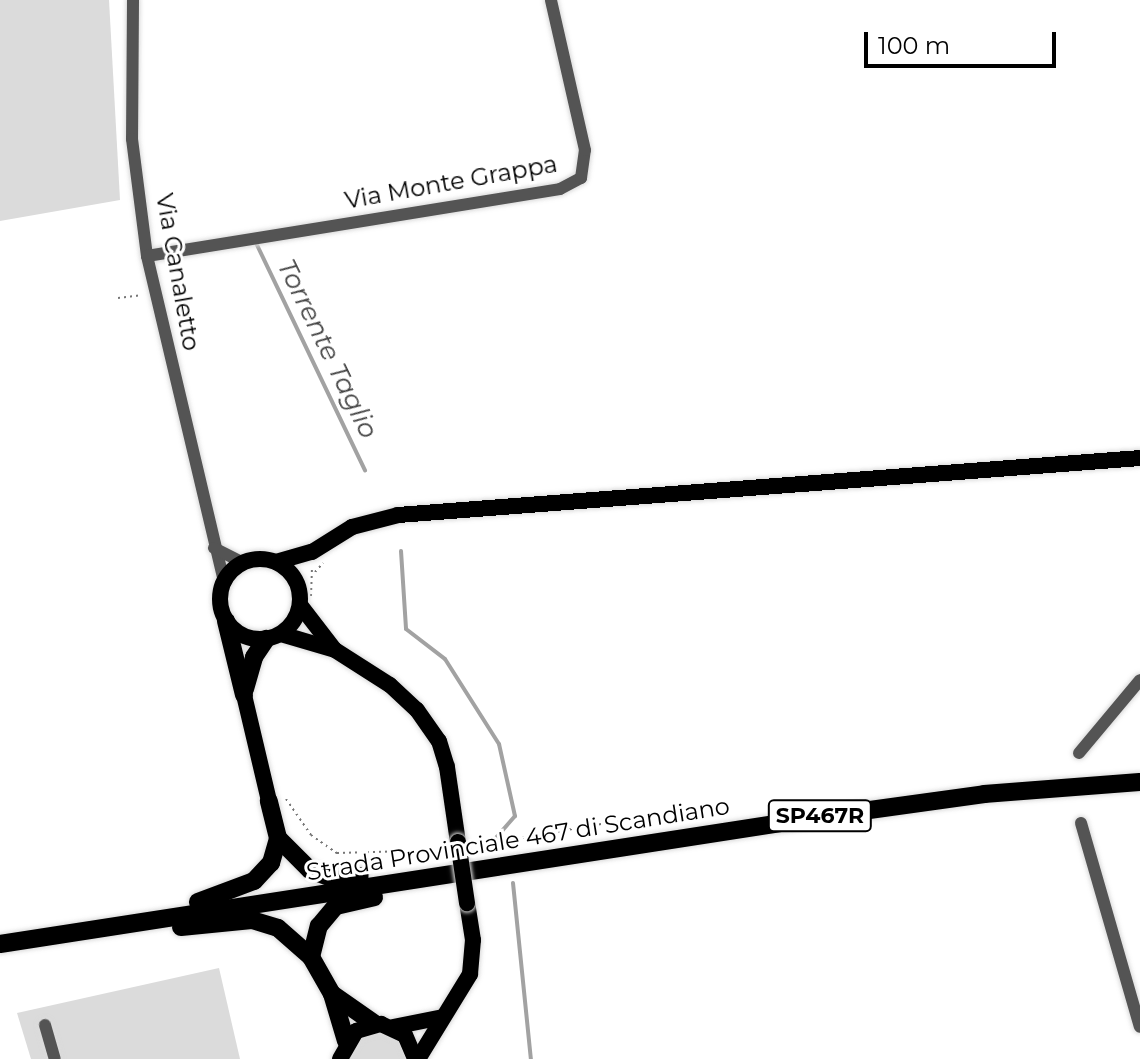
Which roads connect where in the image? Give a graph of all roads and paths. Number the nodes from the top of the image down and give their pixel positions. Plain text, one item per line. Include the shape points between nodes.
1 (133, 0) edge
2 (551, 0) edge
3 (147, 256) junction
4 (155, 293) junction
5 (118, 298) dead end
6 (1140, 458) edge
7 (214, 548) junction
8 (312, 552) junction
9 (255, 560) junction
10 (276, 562) junction
11 (224, 583) junction
12 (298, 585) junction
13 (300, 605) junction
14 (226, 621) junction
15 (274, 636) junction
16 (335, 650) junction
17 (1140, 680) edge
18 (244, 695) junction
19 (1079, 753) dead end
20 (1140, 782) edge
21 (269, 801) joint
22 (1081, 823) dead end
23 (278, 838) junction
24 (502, 866) junction
25 (82, 931) junction
26 (0, 944) edge
27 (311, 957) junction
28 (332, 994) junction
29 (443, 1017) junction
30 (45, 1025) dead end
31 (384, 1025) junction
32 (1140, 1027) edge
33 (340, 1053) edge
34 (55, 1059) edge
35 (417, 1059) edge

1 - 3 street, Via Canaletto via 132,139
2 - 3 street, Via Monte Grappa via 585,150 581,178 560,189
3 - 4 street, Via Canaletto
4 - 5 path
4 - 7 street, Via Canaletto
6 - 8 main road via 398,515 352,527
7 - 9 street via 241,562
7 - 11 street, Via Canaletto
8 - 10 main road
8 - 12 main road
9 - 10 main road
9 - 11 main road via 233,570
10 - 12 main road
11 - 14 main road via 220,606
12 - 13 main road
13 - 15 main road
13 - 16 main road
14 - 15 main road via 243,636
14 - 18 highway
15 - 16 main road
15 - 18 highway via 254,657
16 - 29 main road, bridge via 405,697 439,741 473,940 470,974
17 - 19 street
18 - 21 main road
20 - 24 highway, Strada Provinciale 467 di Scandiano / SP467R via 984,794
21 - 23 highway
22 - 32 street
23 - 24 highway via 310,870 337,880 418,868
23 - 25 highway via 271,863 254,881 217,898
24 - 25 highway, Strada Provinciale 467 di Scandiano / SP467R
24 - 27 highway via 336,906 319,926
25 - 26 highway, Strada Provinciale 467 di Scandiano / SP467R
25 - 27 highway via 252,920 278,928
27 - 28 highway
28 - 31 highway
28 - 33 highway
29 - 31 main road
29 - 35 main road
30 - 34 street
31 - 33 main road
31 - 35 main road via 410,1041

